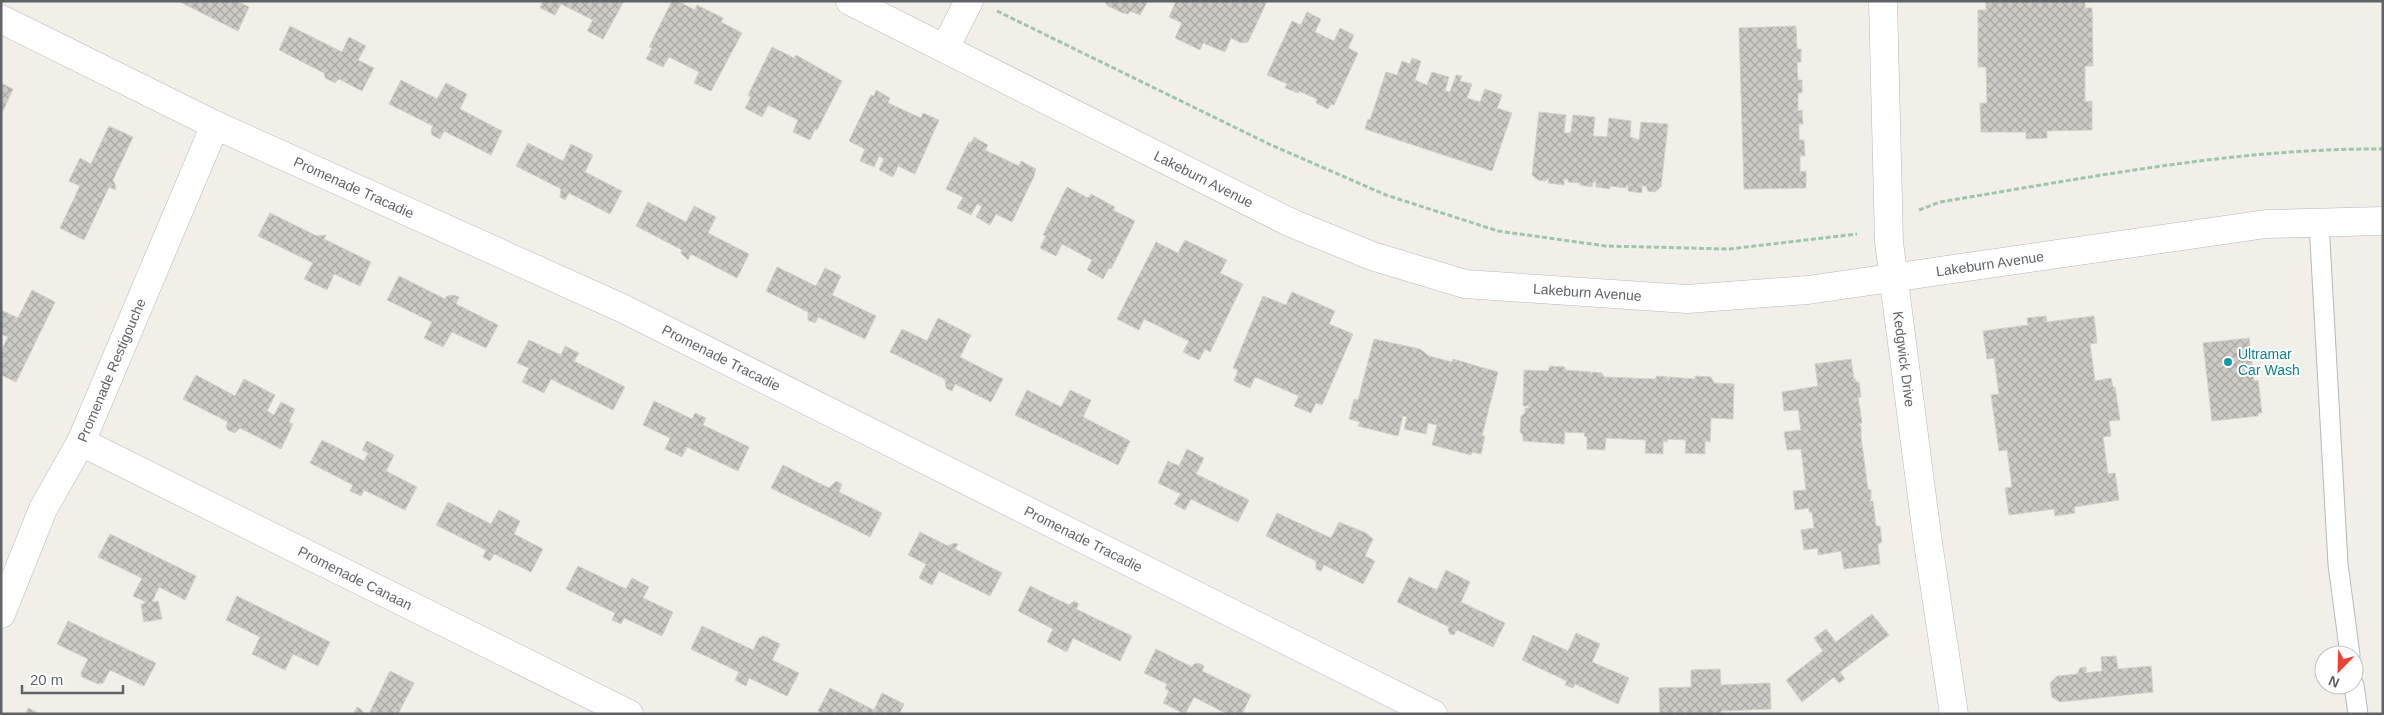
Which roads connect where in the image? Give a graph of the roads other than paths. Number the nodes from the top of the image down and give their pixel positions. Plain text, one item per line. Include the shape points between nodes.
1 (850, 1) edge
2 (969, 1) edge
3 (1883, 1) edge
4 (1, 19) edge
5 (945, 48) junction
6 (215, 126) junction
7 (2383, 221) edge
8 (2319, 223) junction
9 (1894, 279) junction
10 (81, 442) junction
11 (1, 614) edge
12 (2349, 645) edge
13 (2355, 695) edge
14 (629, 714) edge
15 (1433, 714) edge
16 (1954, 714) edge
17 (2358, 714) edge

1 - 5 street, Lakeburn Avenue
2 - 5 street
3 - 9 street, Kedgwick Drive via 1889,242
4 - 6 street, Promenade Tracadie
5 - 9 street, Lakeburn Avenue via 1289,222 1372,256 1465,284 1687,299 1808,290
6 - 10 street, Promenade Restigouche
6 - 15 street, Promenade Tracadie via 624,309
7 - 8 street, Lakeburn Avenue
8 - 9 street, Lakeburn Avenue via 2266,224
8 - 12 lane via 2338,564
9 - 16 street, Kedgwick Drive
10 - 11 street, Promenade Restigouche via 43,509
10 - 14 street, Promenade Canaan
13 - 17 lane

